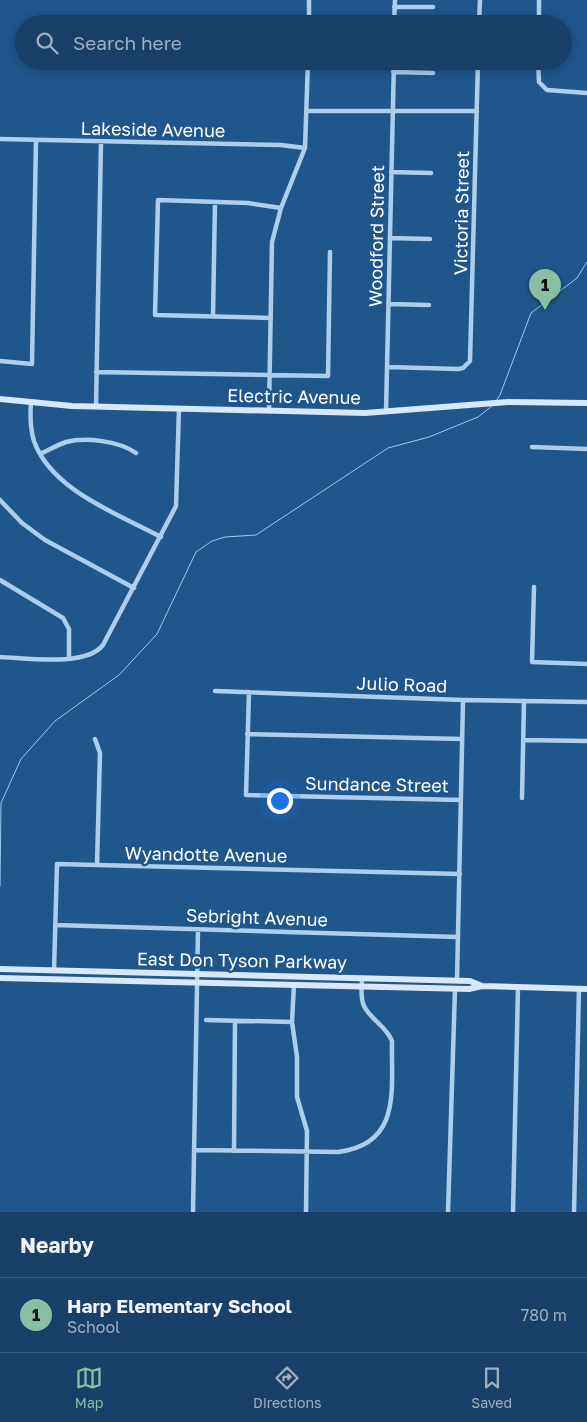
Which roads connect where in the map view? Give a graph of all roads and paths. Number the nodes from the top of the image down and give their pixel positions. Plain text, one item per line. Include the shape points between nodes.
1 (309, 0) edge
2 (394, 0) edge
3 (480, 0) edge
4 (539, 0) edge
5 (394, 7) junction
6 (433, 7) dead end
7 (309, 15) edge
8 (394, 15) edge
9 (479, 15) edge
10 (539, 15) edge
11 (308, 70) edge
12 (478, 70) edge
13 (538, 70) edge
14 (393, 72) joint
15 (432, 72) dead end
16 (587, 93) edge
17 (307, 111) junction
18 (393, 111) junction
19 (477, 111) junction
20 (0, 139) edge
21 (36, 140) junction
22 (101, 141) junction
23 (304, 148) junction
24 (392, 172) junction
25 (431, 173) dead end
26 (216, 202) junction
27 (281, 208) junction
28 (390, 238) junction
29 (430, 239) dead end
30 (330, 252) dead end
31 (389, 304) junction
32 (429, 305) dead end
33 (213, 316) junction
34 (271, 318) junction
35 (0, 361) edge
36 (387, 367) junction
37 (96, 372) junction
38 (270, 375) junction
39 (0, 399) edge
40 (31, 402) junction
41 (587, 403) edge
42 (96, 406) junction
43 (179, 408) junction
44 (269, 410) junction
45 (386, 412) junction
46 (532, 448) dead end
47 (587, 448) edge
48 (136, 453) dead end
49 (40, 454) junction
50 (0, 500) edge
51 (161, 537) junction
52 (0, 580) edge
53 (534, 587) dead end
54 (134, 588) junction
55 (0, 657) edge
56 (69, 658) junction
57 (587, 664) edge
58 (215, 691) dead end
59 (248, 692) junction
60 (463, 700) junction
61 (524, 701) junction
62 (587, 702) edge
63 (248, 734) junction
64 (95, 739) dead end
65 (462, 739) junction
66 (523, 740) junction
67 (587, 741) edge
68 (522, 798) dead end
69 (461, 800) junction
70 (97, 865) junction
71 (460, 874) junction
72 (55, 925) junction
73 (198, 930) junction
74 (458, 937) junction
75 (0, 970) edge
76 (54, 971) junction
77 (197, 974) junction
78 (0, 978) edge
79 (362, 978) junction
80 (457, 981) junction
81 (197, 982) junction
82 (294, 984) junction
83 (362, 986) junction
84 (482, 986) junction
85 (518, 987) junction
86 (579, 988) junction
87 (587, 988) edge
88 (455, 989) junction
89 (206, 1020) dead end
90 (235, 1021) junction
91 (292, 1022) junction
92 (194, 1150) junction
93 (234, 1150) junction
94 (307, 1151) junction
95 (193, 1212) edge
96 (306, 1212) edge
97 (448, 1212) edge
98 (513, 1212) edge
99 (574, 1212) edge

1 - 7 street
2 - 5 street
3 - 9 street
4 - 10 street
5 - 6 street
5 - 8 street
11 - 17 street
12 - 19 street, Victoria Street
13 - 16 street via 542,87 553,92
14 - 15 street
14 - 18 street, Woodford Street
17 - 18 street
17 - 23 street
18 - 19 street
18 - 24 street, Woodford Street
19 - 36 street, Victoria Street via 471,357 468,365 458,369
20 - 21 street, Lakeside Avenue
21 - 22 street, Lakeside Avenue
21 - 35 street via 32,364
22 - 23 street, Lakeside Avenue
22 - 37 street
23 - 27 street
24 - 25 street
24 - 28 street, Woodford Street
26 - 27 street via 248,202
26 - 33 street
26 - 33 street via 158,200 155,315
27 - 34 street via 272,242
28 - 29 street
28 - 31 street, Woodford Street
30 - 38 street via 328,376
31 - 32 street
31 - 36 street, Woodford Street
33 - 34 street
34 - 38 street
36 - 45 street, Woodford Street
37 - 38 street
37 - 42 street
38 - 44 street
39 - 40 main road, Electric Avenue
40 - 42 main road, Electric Avenue
40 - 49 street via 31,430
41 - 45 main road, Electric Avenue via 508,402
42 - 43 main road, Electric Avenue
43 - 44 main road, Electric Avenue
43 - 51 street via 176,506
44 - 45 main road, Electric Avenue
46 - 47 street
48 - 49 street via 124,446 78,440
49 - 51 street via 71,488
50 - 54 street via 22,523 45,540
51 - 54 street
52 - 56 street via 63,618 69,629
53 - 57 street via 532,662
54 - 56 street via 104,645 95,654
55 - 56 street
58 - 59 street, Julio Road
59 - 60 street, Julio Road
59 - 63 street, Sundance Street
60 - 61 street, Julio Road
60 - 65 street
61 - 62 street, Julio Road
61 - 66 street
63 - 65 street
63 - 69 street, Sundance Street via 246,795
64 - 70 street via 100,753
65 - 69 street
66 - 67 street
66 - 68 street
69 - 71 street
70 - 71 street, Wyandotte Avenue
70 - 72 street, Wyandotte Avenue via 57,864
71 - 74 street
72 - 73 street, Sebright Avenue
72 - 76 street, Wyandotte Avenue
73 - 74 street, Sebright Avenue
73 - 77 street
74 - 80 street
75 - 76 main road, East Don Tyson Parkway
76 - 77 main road, East Don Tyson Parkway
77 - 79 main road, East Don Tyson Parkway
77 - 81 street
78 - 81 main road, East Don Tyson Parkway
79 - 80 main road, East Don Tyson Parkway
79 - 83 street
80 - 84 main road, East Don Tyson Parkway via 470,981
81 - 82 main road, East Don Tyson Parkway
81 - 92 street
82 - 83 main road, East Don Tyson Parkway
82 - 91 street
83 - 88 main road, East Don Tyson Parkway
83 - 94 street via 365,1008 392,1041 391,1110 377,1136 363,1145 338,1152
84 - 85 main road, East Don Tyson Parkway
84 - 88 main road, East Don Tyson Parkway
85 - 86 main road, East Don Tyson Parkway
85 - 98 street
86 - 87 main road, East Don Tyson Parkway
86 - 99 street
88 - 97 street
89 - 90 street
90 - 91 street
90 - 93 street
91 - 94 street via 297,1057 297,1096 307,1131
92 - 93 street
92 - 95 street
93 - 94 street
94 - 96 street

